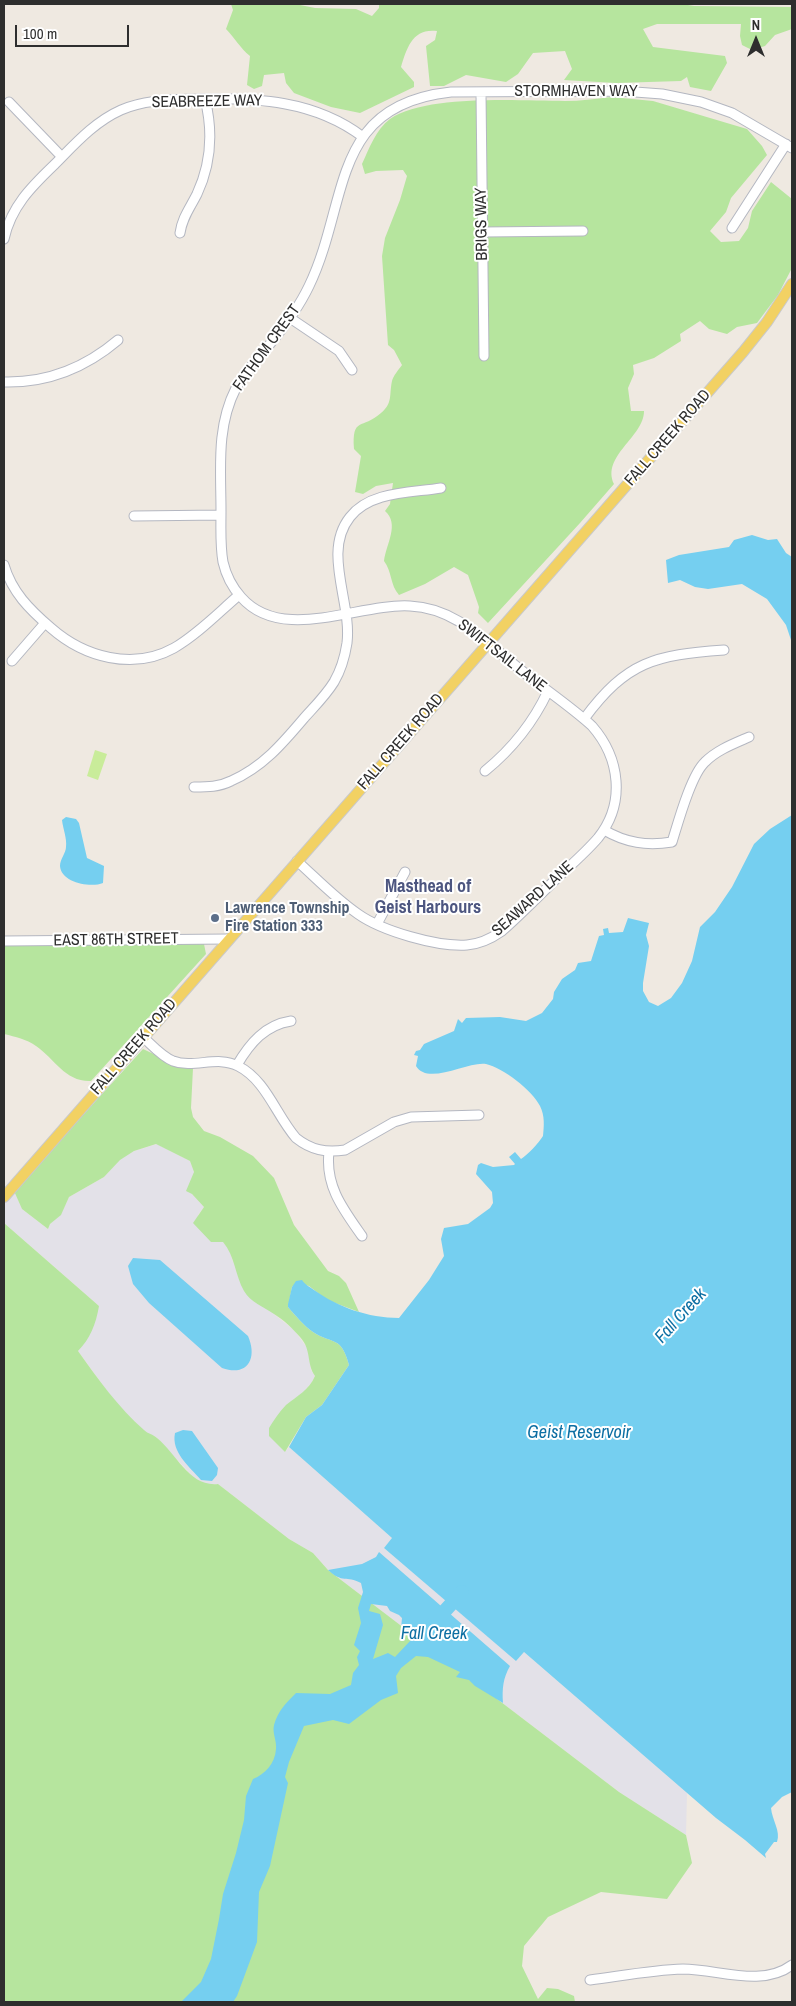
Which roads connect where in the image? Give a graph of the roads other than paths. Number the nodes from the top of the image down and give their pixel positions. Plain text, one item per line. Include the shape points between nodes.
1 (481, 93) junction
2 (206, 99) junction
3 (9, 102) dead end
4 (363, 137) junction
5 (789, 146) edge
6 (62, 157) junction
7 (732, 228) dead end
8 (583, 231) dead end
9 (482, 232) junction
10 (180, 233) dead end
11 (4, 239) edge
12 (792, 284) edge
13 (290, 318) junction
14 (118, 340) dead end
15 (484, 356) dead end
16 (352, 370) dead end
17 (4, 382) edge
18 (441, 488) dead end
19 (221, 515) junction
20 (134, 516) dead end
21 (4, 564) edge
22 (239, 595) junction
23 (346, 613) junction
24 (45, 623) junction
25 (488, 643) junction
26 (724, 650) dead end
27 (12, 661) dead end
28 (548, 691) junction
29 (584, 719) junction
30 (748, 737) dead end
31 (485, 771) dead end
32 (194, 787) dead end
33 (604, 830) junction
34 (297, 861) junction
35 (405, 872) dead end
36 (377, 924) junction
37 (228, 939) junction
38 (4, 941) edge
39 (291, 1021) dead end
40 (143, 1037) junction
41 (237, 1065) junction
42 (479, 1115) dead end
43 (330, 1152) junction
44 (4, 1196) edge
45 (362, 1236) dead end
46 (792, 1965) edge
47 (590, 1980) dead end

1 - 4 street, STORMHAVEN WAY via 444,93 403,102 382,116
1 - 5 street, STORMHAVEN WAY via 636,91 669,95 732,113
1 - 9 street, BRIGS WAY
2 - 4 street, SEABREEZE WAY via 248,98 290,104 328,116
2 - 6 street, SEABREEZE WAY via 161,100 126,108 98,123
2 - 10 street via 210,128 208,160
3 - 6 street
4 - 13 street, FATHOM CREST via 349,163 320,260
5 - 7 street
6 - 11 street, SEABREEZE WAY via 20,201 8,223
8 - 9 street
9 - 15 street, BRIGS WAY
12 - 25 main road, FALL CREEK ROAD via 750,344
13 - 16 street via 339,351
13 - 19 street, FATHOM CREST via 244,376 227,410 220,445
14 - 17 street via 93,359 68,371 38,379
18 - 23 street via 382,497 356,510 347,521 340,534 337,551
19 - 20 street
19 - 22 street, FATHOM CREST via 223,562
21 - 24 street via 17,594
22 - 23 street, SWIFTSAIL LANE via 253,607 279,619 297,621
22 - 24 street via 181,644 152,656 132,659 104,657 81,649
23 - 25 street, SWIFTSAIL LANE via 396,606 427,608 464,623
23 - 32 street via 348,634 344,659 334,682 322,698 258,766 231,782 214,787
24 - 27 street
25 - 28 street, SWIFTSAIL LANE
25 - 34 main road, FALL CREEK ROAD
26 - 29 street via 678,654 644,664 612,685
28 - 29 street, SWIFTSAIL LANE
28 - 31 street via 520,737
29 - 33 street, SWIFTSAIL LANE via 607,745 616,772 615,800
30 - 33 street via 724,747 703,764 689,791 672,842 633,842
33 - 36 street, SEAWARD LANE via 508,926 484,941 455,945 397,934
34 - 36 street, SEAWARD LANE via 349,908
34 - 37 main road, FALL CREEK ROAD
35 - 36 street
37 - 38 street, EAST 86TH STREET
37 - 40 main road, FALL CREEK ROAD
39 - 41 street via 260,1035
40 - 41 street via 177,1062 223,1061
40 - 44 main road, FALL CREEK ROAD
41 - 43 street via 258,1082 296,1138 315,1149
42 - 43 street via 411,1117 394,1122 353,1147
43 - 45 street via 328,1169 333,1190
46 - 47 street via 762,1976 681,1969

